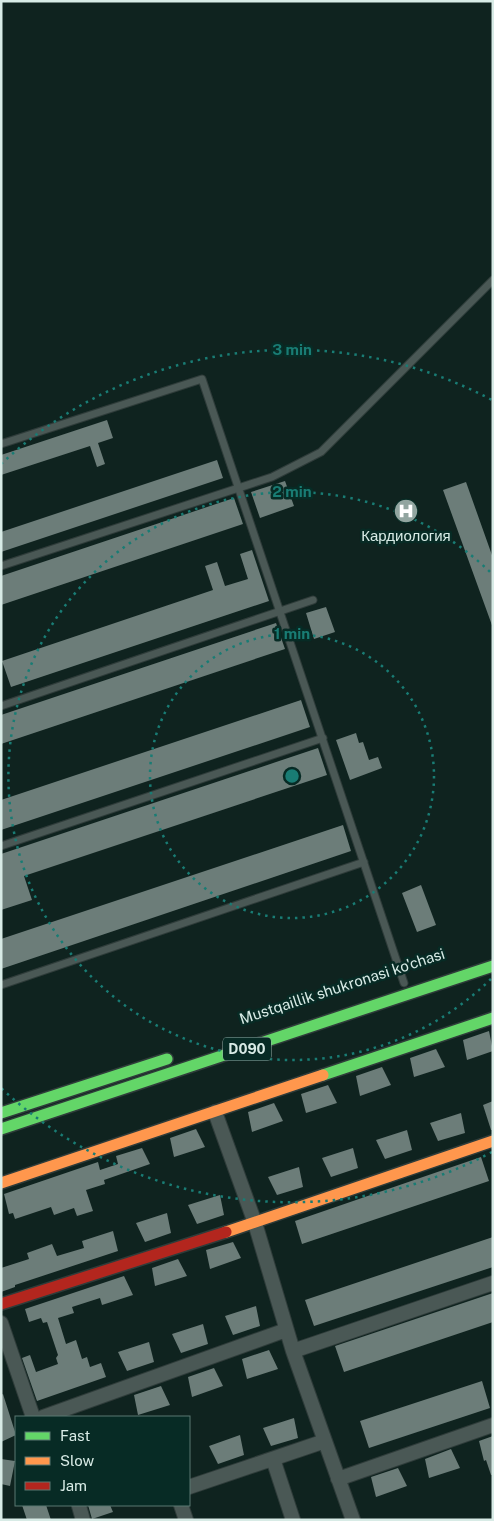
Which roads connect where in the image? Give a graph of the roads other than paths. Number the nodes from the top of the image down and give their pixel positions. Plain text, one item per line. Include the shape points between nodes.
1 (493, 280) edge
2 (1, 444) edge
3 (238, 488) junction
4 (1, 566) edge
5 (312, 600) dead end
6 (279, 612) junction
7 (1, 706) edge
8 (323, 738) junction
9 (1, 846) edge
10 (364, 862) junction
11 (493, 966) edge
12 (404, 983) dead end
13 (1, 985) edge
14 (493, 1018) edge
15 (179, 1055) dead end
16 (215, 1112) junction
17 (1, 1113) edge
18 (1, 1129) edge
19 (493, 1141) edge
20 (1, 1183) edge
21 (255, 1223) junction
22 (493, 1283) edge
23 (1, 1304) edge
24 (1, 1323) edge
25 (286, 1330) junction
26 (293, 1350) junction
27 (34, 1416) edge
28 (46, 1416) edge
29 (493, 1425) edge
30 (325, 1441) junction
31 (273, 1459) junction
32 (338, 1479) junction
33 (190, 1487) edge
34 (79, 1506) dead end
35 (181, 1506) edge
36 (83, 1520) edge
37 (186, 1520) edge
38 (293, 1520) edge
39 (353, 1520) edge

1 - 3 lane via 321,452 272,478
2 - 3 lane via 202,379
3 - 4 lane
3 - 6 lane
5 - 6 lane
6 - 7 lane
6 - 8 lane
8 - 9 lane
8 - 10 lane
10 - 12 lane
10 - 13 lane
11 - 18 street, Mustqaillik shukronasi ko'chasi / D090
14 - 16 street
15 - 17 street
16 - 20 street
16 - 21 street
19 - 21 street
21 - 23 street
21 - 25 street
22 - 26 street
24 - 27 street
25 - 26 street
25 - 28 street
26 - 30 street
29 - 32 street
30 - 31 street
30 - 32 street
31 - 33 street
31 - 38 street
32 - 39 street
34 - 36 street
35 - 37 street

